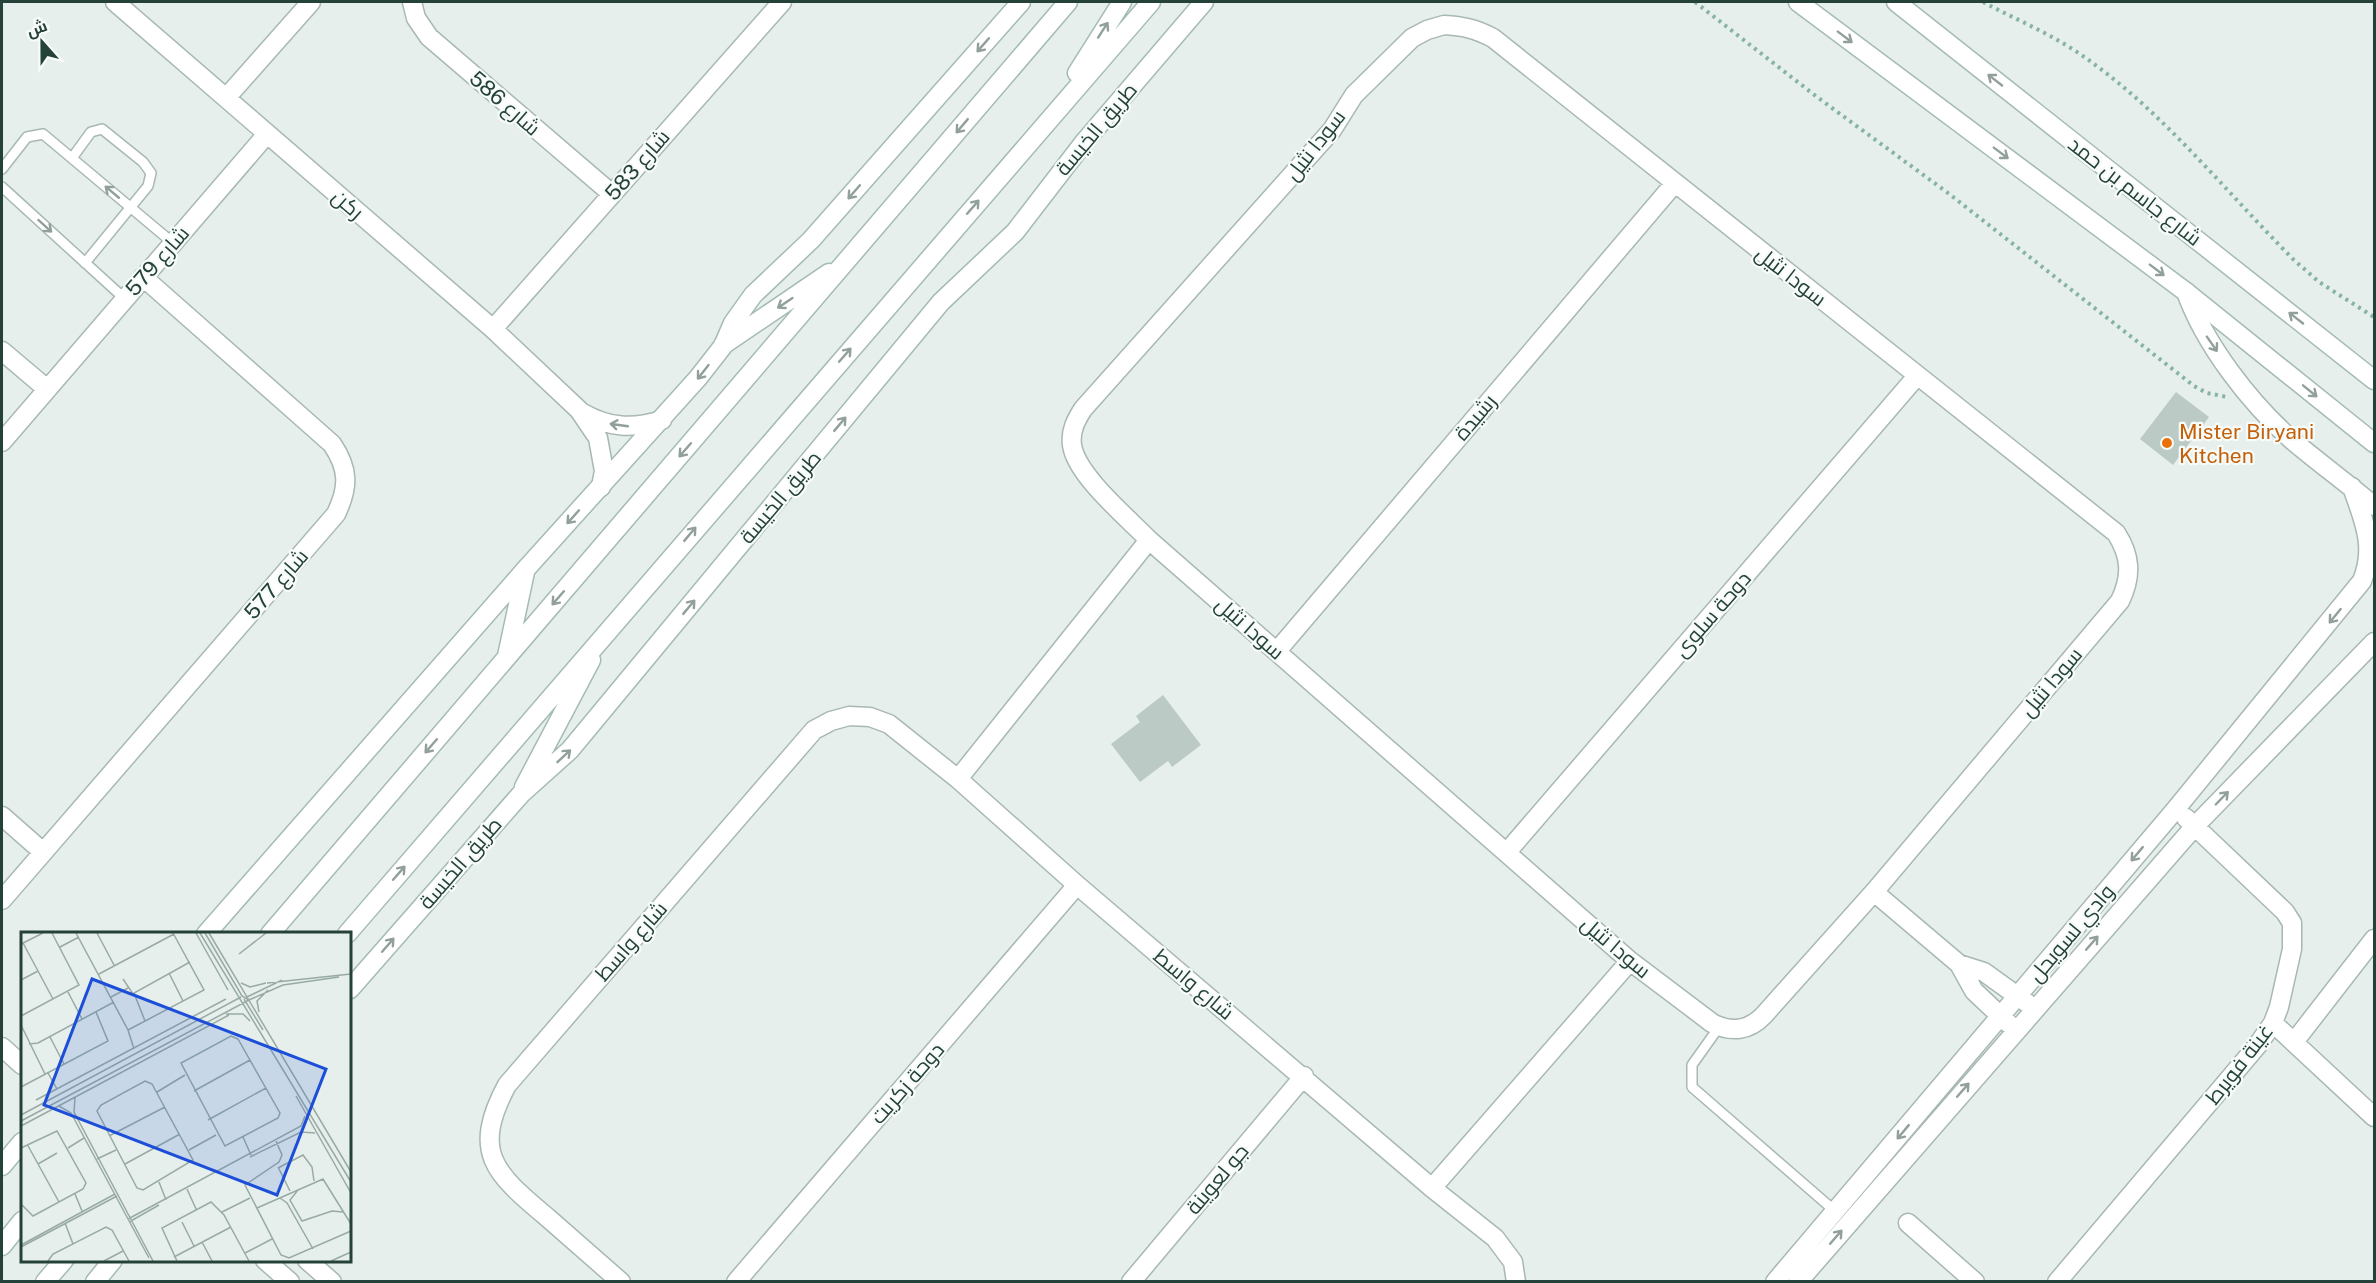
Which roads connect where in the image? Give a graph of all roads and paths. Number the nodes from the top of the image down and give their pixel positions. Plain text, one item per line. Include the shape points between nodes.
1 (115, 2) edge
2 (310, 2) edge
3 (412, 2) edge
4 (782, 2) edge
5 (1021, 2) edge
6 (1068, 2) edge
7 (1122, 2) edge
8 (1150, 2) edge
9 (1204, 2) edge
10 (1695, 2) edge
11 (1798, 2) edge
12 (1896, 2) edge
13 (1983, 2) edge
14 (226, 98) junction
15 (1052, 116) junction
16 (267, 134) junction
17 (72, 158) junction
18 (2, 169) edge
19 (1674, 184) junction
20 (2, 187) edge
21 (612, 194) junction
22 (131, 208) junction
23 (173, 243) junction
24 (850, 258) junction
25 (85, 263) junction
26 (143, 278) junction
27 (2186, 292) junction
28 (125, 299) junction
29 (2374, 317) edge
30 (493, 329) junction
31 (723, 345) junction
32 (2, 351) edge
33 (1917, 376) junction
34 (2374, 380) edge
35 (46, 389) junction
36 (2250, 395) junction
37 (579, 410) junction
38 (662, 420) junction
39 (2, 442) edge
40 (2374, 443) edge
41 (601, 487) junction
42 (2352, 487) junction
43 (2374, 506) edge
44 (1149, 540) junction
45 (525, 570) junction
46 (2368, 577) edge
47 (2374, 642) edge
48 (597, 644) junction
49 (1277, 651) junction
50 (507, 658) junction
51 (958, 778) junction
52 (521, 794) junction
53 (2175, 810) junction
54 (2, 816) edge
55 (2195, 826) junction
56 (43, 852) junction
57 (1507, 852) junction
58 (1077, 885) junction
59 (1874, 892) junction
60 (2, 900) edge
61 (207, 932) edge
62 (271, 932) edge
63 (348, 932) edge
64 (2374, 939) edge
65 (1630, 961) junction
66 (1959, 964) junction
67 (351, 988) edge
68 (2018, 996) junction
69 (2034, 1008) junction
70 (2000, 1017) junction
71 (2273, 1023) junction
72 (1719, 1027) junction
73 (2016, 1029) junction
74 (2294, 1042) junction
75 (2, 1047) edge
76 (21, 1064) edge
77 (1304, 1076) junction
78 (2374, 1117) edge
79 (21, 1143) edge
80 (2, 1166) edge
81 (1432, 1188) junction
82 (1836, 1212) junction
83 (1908, 1223) dead end
84 (20, 1224) edge
85 (2, 1236) edge
86 (2, 1246) edge
87 (62, 1262) edge
88 (111, 1262) edge
89 (267, 1262) edge
90 (309, 1262) edge
91 (45, 1281) edge
92 (95, 1281) edge
93 (290, 1281) edge
94 (332, 1281) edge
95 (621, 1281) edge
96 (736, 1281) edge
97 (1131, 1281) edge
98 (1516, 1281) edge
99 (1775, 1281) edge
100 (1798, 1281) edge
101 (1975, 1281) edge
102 (2057, 1281) edge

1 - 14 street, ركن
2 - 14 street
3 - 21 street, شارع 586 via 416,18 429,37
4 - 21 street, شارع 583
5 -> 31 street via 817,234 753,295
6 -> 24 street
15 -> 7 street
8 - 15 street, طريق الخيسة
52 -> 9 street, طريق الخيسة via 570,750 941,302 1015,232 1085,141
10 - 36 path via 2194,386 2221,397
11 -> 27 street
34 -> 12 street, شارع جاسم بن حمد
13 - 29 path via 2047,33 2123,87 2186,146 2294,260 2319,282
14 - 16 street, ركن
48 -> 15 street, طريق الخيسة
16 - 23 street, شارع 579
16 - 30 street, ركن
17 - 18 lane via 43,134 35,133 27,137
22 -> 17 lane
17 - 22 lane via 91,132 102,129 143,162 150,170 151,180
19 - 33 street, سودا نثيل
19 - 44 street, سودا نثيل via 1493,38 1461,26 1427,30 1412,38 1354,95 1332,130 1076,419 1072,438 1078,461
19 - 49 street, رشيدة
20 -> 25 lane
21 - 30 street, شارع 583
22 - 23 lane
22 - 25 lane
23 - 26 street, شارع 579
24 -> 31 street
24 -> 50 street
25 - 28 lane
26 - 28 street, شارع 579
26 - 56 street, شارع 577 via 332,444 343,466 345,495 336,514
27 -> 36 street via 2196,320
27 -> 40 street
28 - 35 street, شارع 579
30 - 37 street, ركن
31 -> 38 street
32 - 35 street
33 - 57 street, دوحة سلوى
33 - 59 street, سودا نثيل via 2116,533 2126,552 2129,573 2120,601
35 - 39 street, شارع 579
36 - 42 street via 2291,439
38 -> 37 street, ركن via 628,427 594,419
37 - 41 street, ركن via 598,438 604,471
38 - 41 street
41 -> 45 street
42 - 43 street
42 - 46 street, وادي لسويحل via 2370,538
44 - 49 street, سودا نثيل
44 - 51 street
45 - 50 street
45 - 61 street
46 -> 53 street, وادي لسويحل
55 -> 47 street, وادي لسويحل
48 - 52 street via 589,667
63 -> 48 street, طريق الخيسة
49 - 57 street, سودا نثيل
50 -> 62 street
51 - 58 street, شارع واسط
51 - 95 street, شارع واسط via 889,724 870,717 849,716 814,730 507,1085 490,1124 492,1156 498,1171
67 -> 52 street, طريق الخيسة
53 - 55 street, غينة فويرط
53 -> 68 street, وادي لسويحل
54 - 56 street
69 -> 55 street, وادي لسويحل
55 - 71 street, غينة فويرط via 2286,912 2292,923 2292,949
56 - 60 street, شارع 577
57 - 65 street, سودا نثيل
58 - 77 street, شارع واسط
58 - 96 street, دوحة زكريت
59 - 66 street
59 - 72 street, سودا نثيل via 1757,1022 1734,1030
64 - 74 street
65 - 72 street, سودا نثيل
65 - 81 street
66 - 68 street via 1984,972
66 - 70 street via 1974,991
68 - 69 street
68 - 70 street, وادي لسويحل
69 - 73 street, وادي لسويحل
70 - 73 street
70 -> 82 street, وادي لسويحل
71 - 74 street
71 - 102 street, غينة فويرط via 2239,1069
72 - 82 lane via 1692,1065 1692,1087
100 -> 73 street, وادي لسويحل
74 - 78 street
75 - 76 street
77 - 81 street, شارع واسط
77 - 97 street, جو لعوينة
79 - 80 street
81 - 98 street, شارع واسط via 1506,1249 1514,1262
82 - 99 street, وادي لسويحل
83 - 101 street
84 - 85 street
84 - 86 street
87 - 91 street
88 - 92 street
89 - 93 street
90 - 94 street

